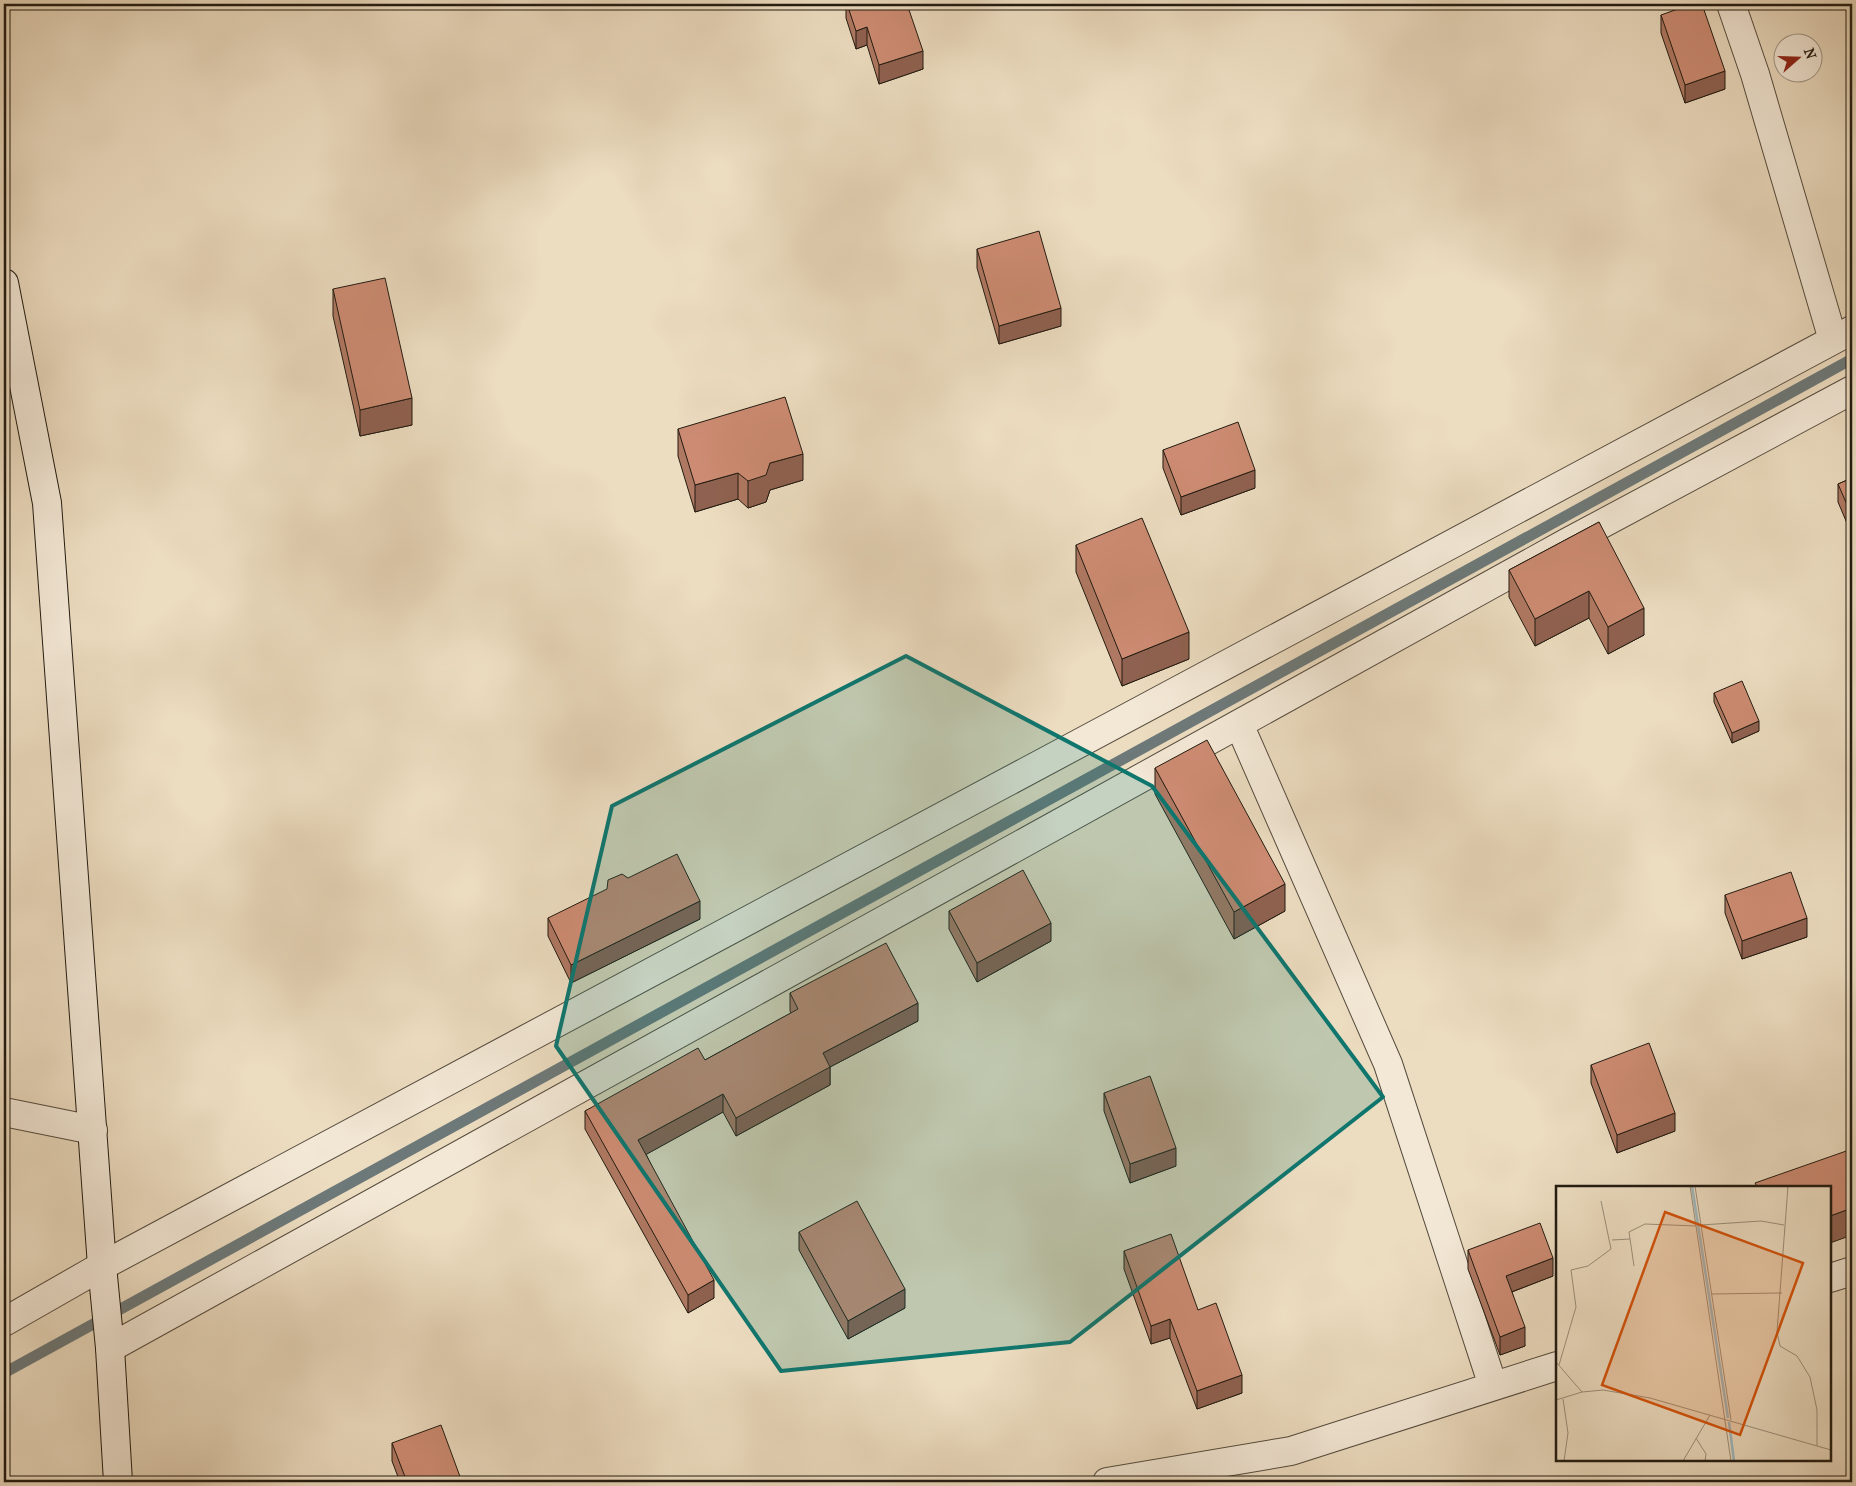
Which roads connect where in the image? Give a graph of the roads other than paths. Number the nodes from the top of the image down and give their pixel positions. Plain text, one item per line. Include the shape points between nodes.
1 (1731, 4) edge
2 (4, 283) edge
3 (1843, 335) edge
4 (1852, 390) edge
5 (1239, 724) junction
6 (4, 1112) edge
7 (93, 1130) junction
8 (1852, 1271) edge
9 (103, 1278) junction
10 (1831, 1278) edge
11 (4, 1322) edge
12 (110, 1348) junction
13 (1556, 1366) edge
14 (1493, 1386) junction
15 (118, 1482) edge
16 (1108, 1482) edge

1 - 3 street
2 - 7 street via 47,503
3 - 9 street
4 - 5 street via 1576,537
5 - 12 street
5 - 14 street via 1388,1064
6 - 7 street
7 - 9 street
8 - 10 street
9 - 11 street
9 - 12 street
12 - 15 street
13 - 14 street
14 - 16 street via 1290,1451

